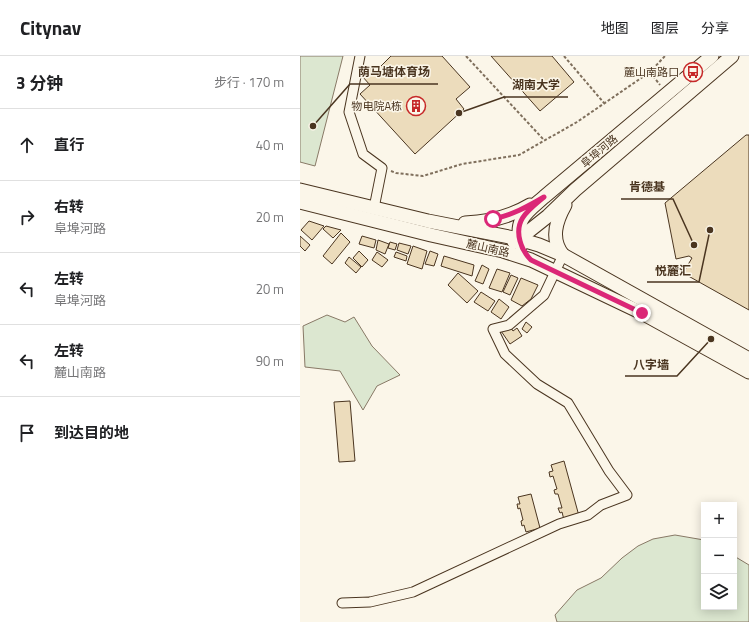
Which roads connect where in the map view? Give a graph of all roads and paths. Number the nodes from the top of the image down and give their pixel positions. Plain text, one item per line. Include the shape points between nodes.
1 (360, 56) edge
2 (466, 56) edge
3 (564, 56) edge
4 (665, 56) edge
5 (712, 56) edge
6 (732, 56) edge
7 (650, 72) junction
8 (667, 94) junction
9 (604, 103) junction
10 (544, 141) junction
11 (382, 168) junction
12 (300, 190) edge
13 (575, 190) junction
14 (544, 197) junction
15 (300, 202) edge
16 (374, 208) junction
17 (428, 221) junction
18 (519, 239) junction
19 (487, 248) junction
20 (563, 255) junction
21 (531, 260) junction
22 (556, 271) junction
23 (749, 359) edge
24 (749, 372) edge
25 (342, 603) dead end

1 - 11 street via 349,112 363,154
2 - 10 path
3 - 9 path
4 - 7 path
5 - 8 main road, 阜埠河路
6 - 13 main road
7 - 8 path
7 - 9 path
8 - 14 main road, 阜埠河路
9 - 10 path
10 - 11 path via 519,155 462,164 423,176 396,174
11 - 16 street
12 - 16 main road
13 - 18 main road
13 - 20 main road via 557,219 556,241
14 - 17 main road via 522,210 482,222
14 - 18 main road, 阜埠河路 via 525,214 518,231
15 - 19 main road, 麓山南路
16 - 17 main road
17 - 18 main road
18 - 19 main road via 506,245
18 - 20 main road
18 - 21 main road via 525,254
19 - 21 main road, 麓山南路
20 - 22 street
20 - 23 main road
21 - 22 main road, 麓山南路
22 - 24 main road, 麓山南路 via 642,313
22 - 25 street via 544,296 509,325 493,329 505,354 537,384 568,403 627,496 601,505 588,516 559,524 413,592 370,602

